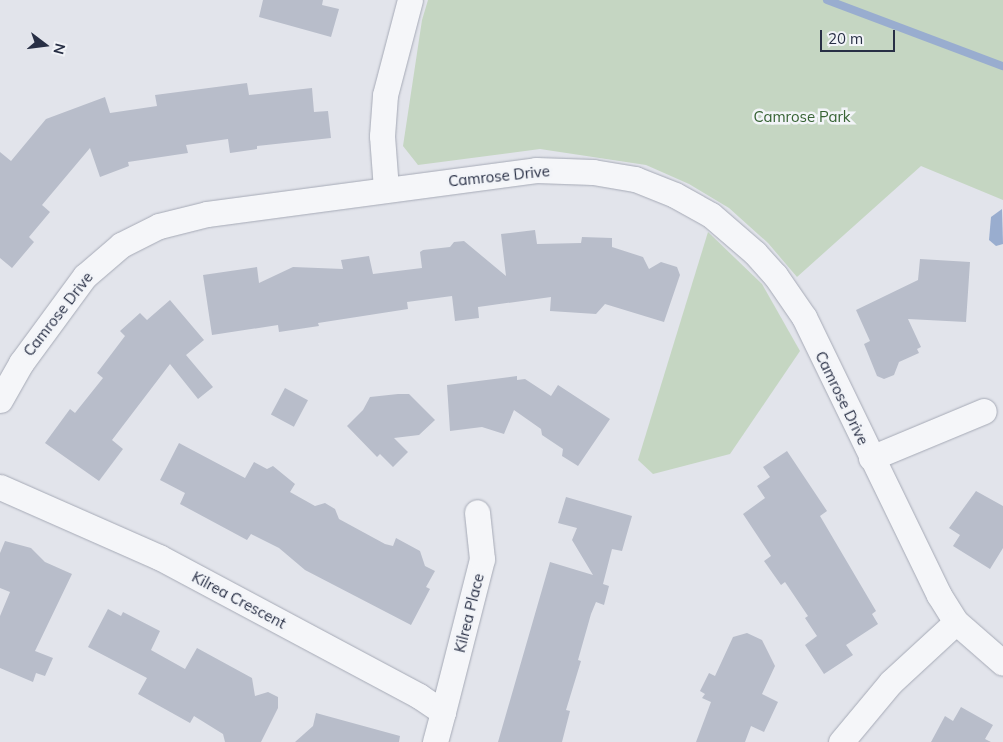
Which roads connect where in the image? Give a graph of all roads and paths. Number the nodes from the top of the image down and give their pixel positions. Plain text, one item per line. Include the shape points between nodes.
1 (410, 0) edge
2 (386, 189) junction
3 (0, 400) edge
4 (984, 411) dead end
5 (871, 458) junction
6 (0, 487) edge
7 (477, 512) dead end
8 (956, 622) junction
9 (1003, 663) edge
10 (442, 712) junction
11 (435, 742) edge
12 (841, 742) edge

1 - 2 street via 385,95 382,136
2 - 3 street, Camrose Drive via 207,214 140,235 102,260 85,276 21,363
2 - 5 street, Camrose Drive via 536,170 593,172 635,179 692,203 725,225 756,253 795,303
4 - 5 street
5 - 8 street, Camrose Drive via 920,562
6 - 10 street, Kilrea Crescent via 158,557 419,696
7 - 10 street, Kilrea Place via 482,559
8 - 9 street, Camrose Drive
8 - 12 street via 891,682
10 - 11 street

